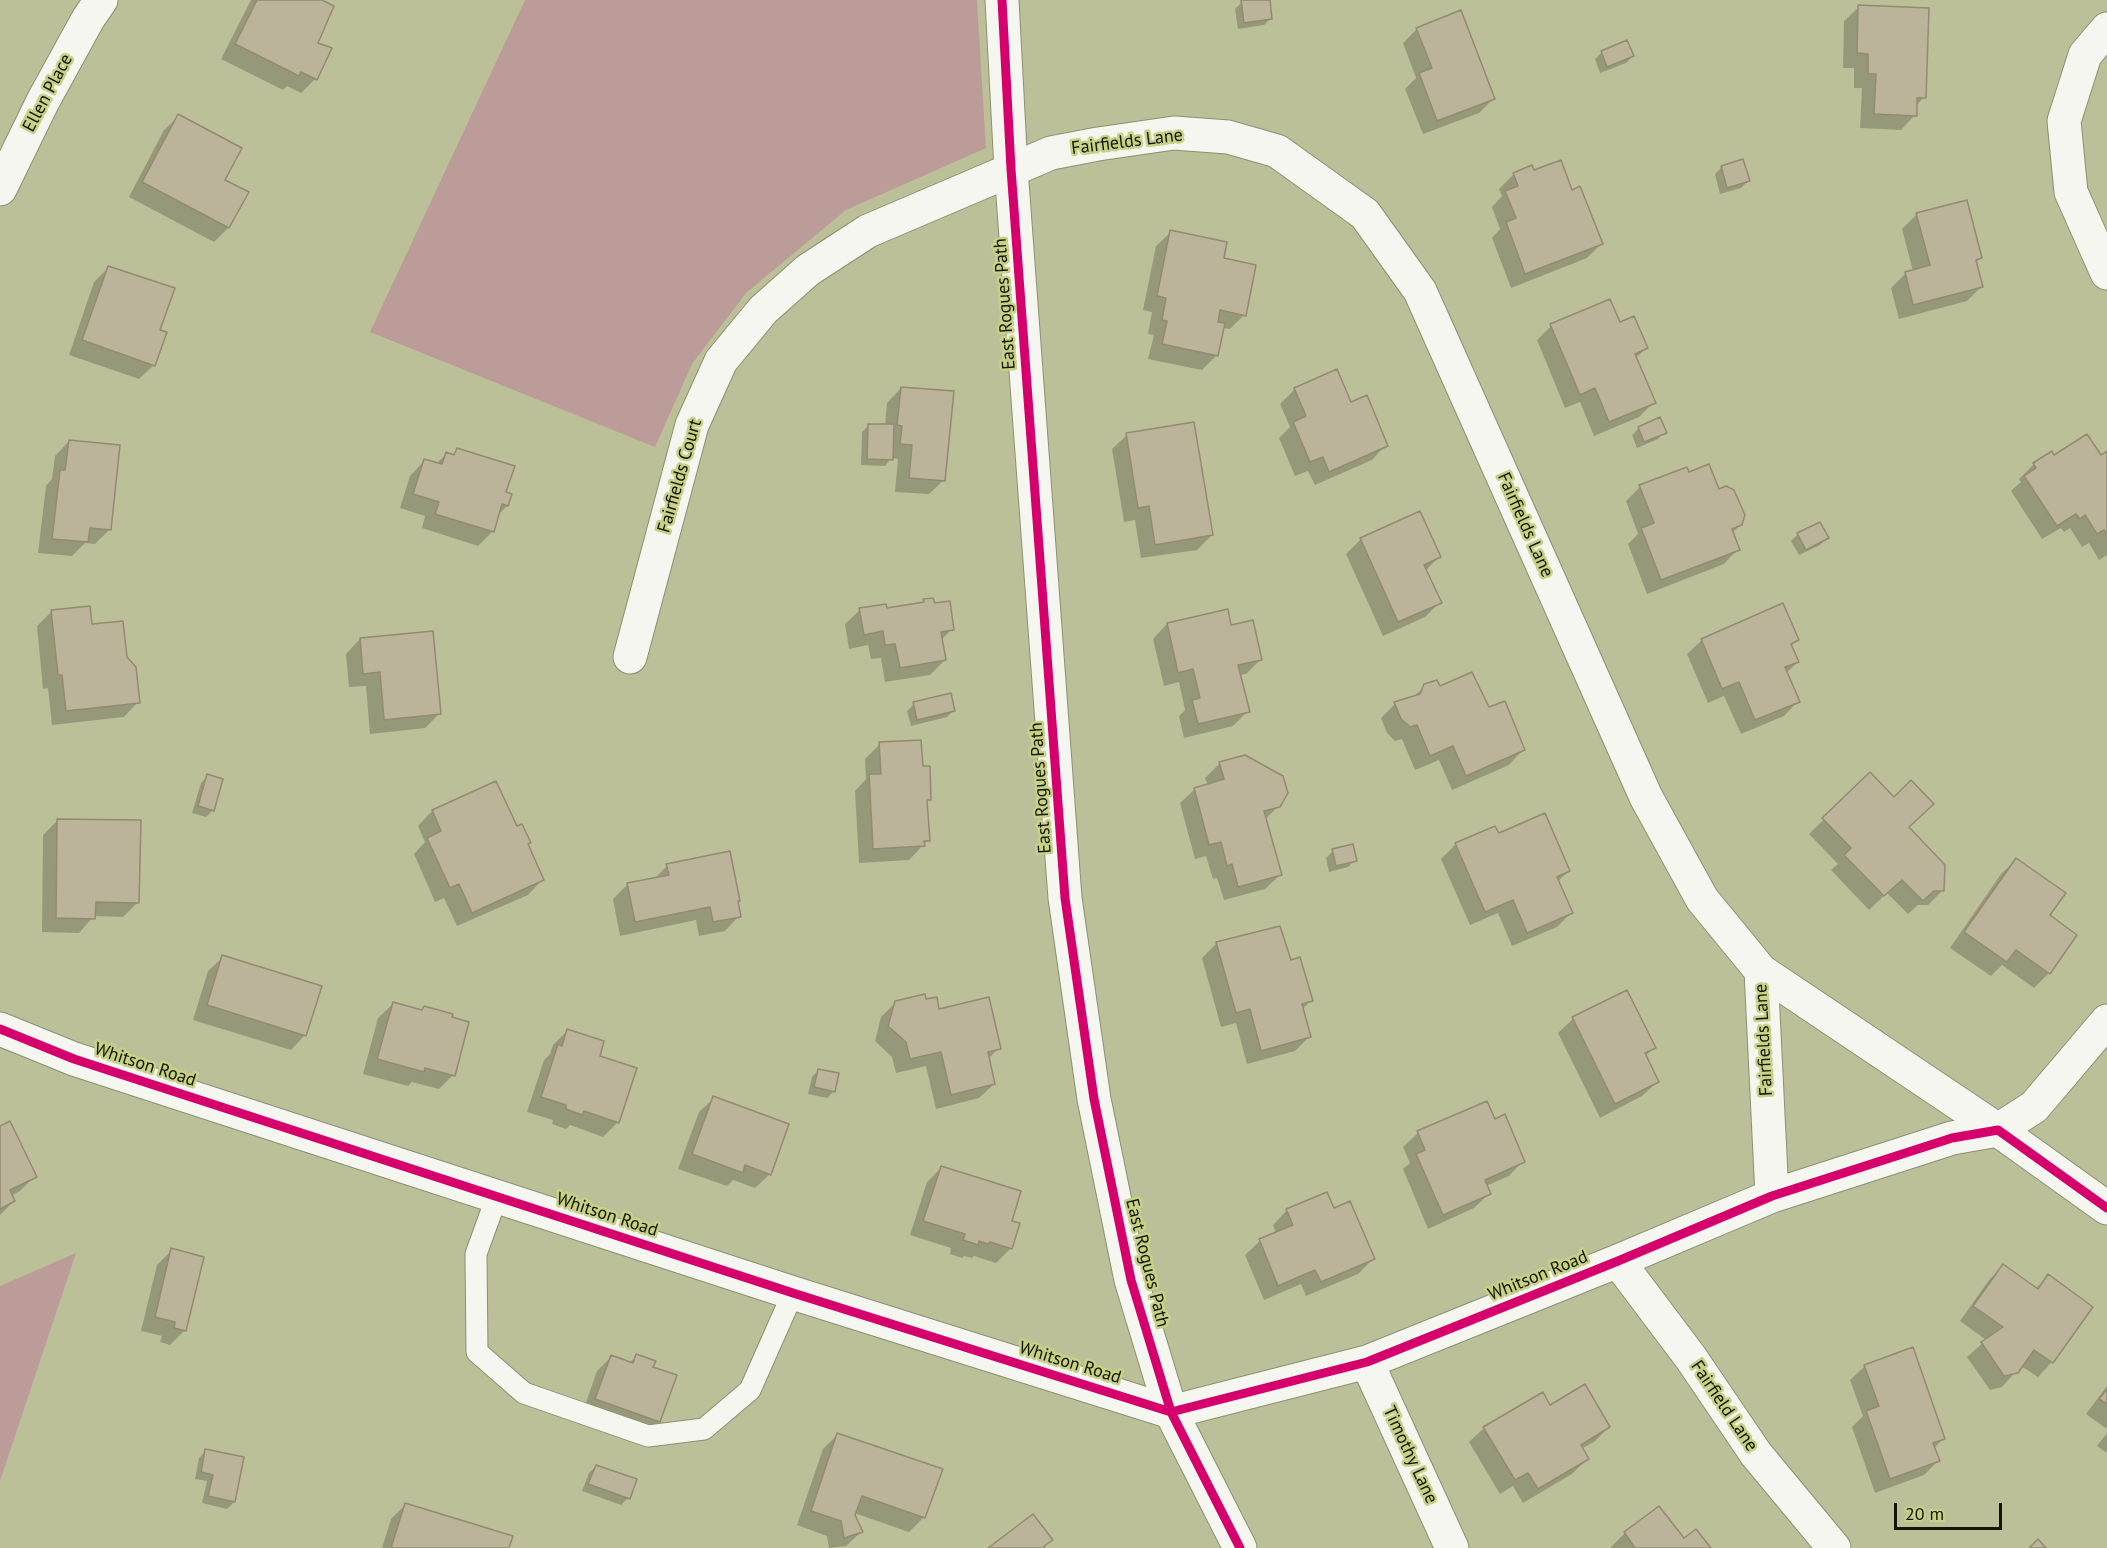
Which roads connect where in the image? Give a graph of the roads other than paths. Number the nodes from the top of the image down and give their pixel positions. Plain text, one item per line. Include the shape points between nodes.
1 (101, 0) edge
2 (1002, 0) edge
3 (2107, 29) edge
4 (1011, 169) junction
5 (0, 189) edge
6 (2107, 273) edge
7 (630, 657) dead end
8 (1761, 971) junction
9 (2107, 1021) edge
10 (0, 1029) edge
11 (1998, 1130) junction
12 (1772, 1196) junction
13 (497, 1197) junction
14 (2107, 1208) edge
15 (1618, 1261) junction
16 (793, 1293) junction
17 (1367, 1362) junction
18 (1172, 1412) junction
19 (1240, 1548) edge
20 (1452, 1548) edge
21 (1834, 1548) edge

1 - 5 street, Ellen Place via 43,101
2 - 4 street, East Rogues Path
3 - 6 street via 2085,55 2064,121 2071,192
4 - 7 street, Fairfields Court via 868,231 808,270 763,310 722,362 692,425
4 - 8 street, Fairfields Lane via 1051,153 1098,144 1174,133 1228,137 1277,151 1365,214 1420,291 1646,797 1702,899
4 - 18 street, East Rogues Path via 1065,898 1094,1099 1131,1280
8 - 11 street
8 - 12 street, Fairfields Lane
9 - 11 street via 2034,1107
10 - 13 street, Whitson Road via 74,1059
11 - 12 street, Whitson Road via 1952,1138
11 - 14 street
12 - 15 street, Whitson Road
13 - 16 street, Whitson Road
13 - 16 lane via 476,1254 477,1352 524,1393 648,1436 704,1429 750,1390
15 - 17 street, Whitson Road
15 - 21 street, Fairfield Lane via 1756,1454
16 - 18 street, Whitson Road
17 - 18 street, Whitson Road
17 - 20 street, Timothy Lane
18 - 19 street, East Rogues Path

